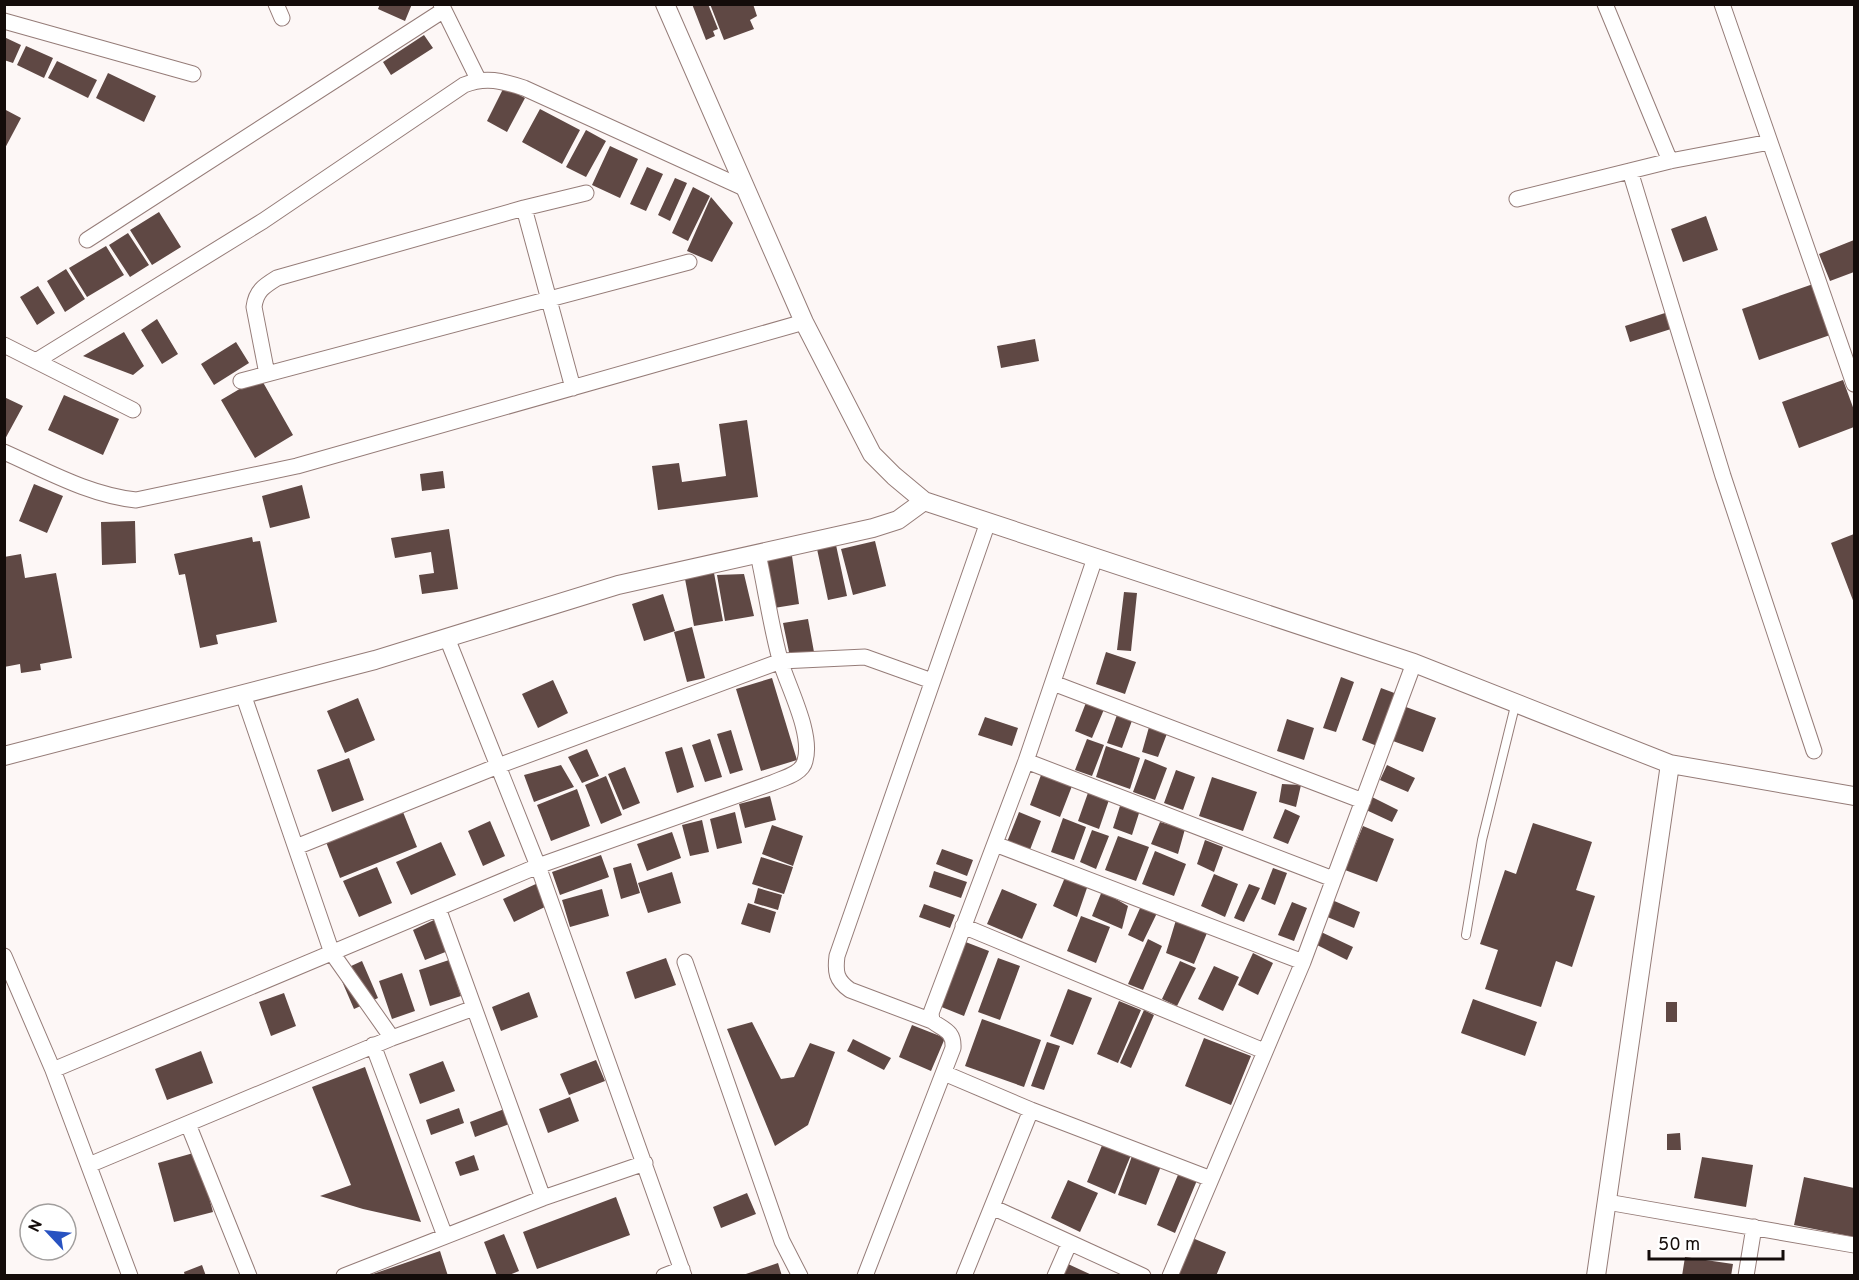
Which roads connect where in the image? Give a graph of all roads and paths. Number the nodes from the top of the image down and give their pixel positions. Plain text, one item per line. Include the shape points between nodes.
1 (665, 4) edge
2 (1605, 4) edge
3 (1722, 4) edge
4 (442, 7) edge
5 (4, 21) edge
6 (193, 74) dead end
7 (478, 79) junction
8 (1770, 142) junction
9 (1670, 161) junction
10 (1630, 171) junction
11 (746, 189) junction
12 (586, 193) dead end
13 (1517, 199) dead end
14 (524, 208) junction
15 (87, 240) dead end
16 (689, 262) dead end
17 (548, 299) junction
18 (804, 322) junction
19 (4, 345) edge
20 (36, 361) junction
21 (267, 374) junction
22 (241, 381) dead end
23 (1854, 384) edge
24 (573, 388) junction
25 (133, 410) dead end
26 (4, 452) edge
27 (924, 501) junction
28 (988, 522) junction
29 (758, 554) junction
30 (1095, 558) junction
31 (447, 638) junction
32 (781, 661) junction
33 (1414, 663) junction
34 (932, 681) junction
35 (1053, 683) junction
36 (243, 694) junction
37 (1516, 702) junction
38 (1814, 751) dead end
39 (4, 756) edge
40 (1026, 761) junction
41 (1670, 764) junction
42 (498, 766) junction
43 (1854, 796) edge
44 (1363, 801) junction
45 (995, 844) junction
46 (296, 847) junction
47 (538, 866) junction
48 (1333, 879) junction
49 (438, 908) junction
50 (963, 926) junction
51 (1466, 935) dead end
52 (332, 953) junction
53 (1303, 962) junction
54 (685, 963) dead end
55 (6, 966) edge
56 (474, 1008) junction
57 (932, 1021) junction
58 (392, 1038) junction
59 (373, 1045) junction
60 (1264, 1051) junction
61 (53, 1070) junction
62 (944, 1073) junction
63 (1031, 1110) junction
64 (188, 1124) junction
65 (645, 1163) junction
66 (89, 1166) junction
67 (1211, 1179) junction
68 (543, 1198) junction
69 (1607, 1202) junction
70 (992, 1207) junction
71 (1754, 1227) junction
72 (445, 1236) junction
73 (1069, 1244) junction
74 (1854, 1245) edge
75 (683, 1272) edge
76 (130, 1275) edge
77 (249, 1275) edge
78 (344, 1275) edge
79 (664, 1275) edge
80 (800, 1275) edge
81 (865, 1275) edge
82 (964, 1275) edge
83 (1055, 1275) edge
84 (1143, 1275) edge
85 (1170, 1275) edge
86 (1596, 1275) edge
87 (1746, 1275) edge

1 - 11 street
2 - 9 street
3 - 8 street
4 - 7 street
4 - 15 street
5 - 6 street
7 - 11 street via 495,79 524,88
7 - 20 street via 263,221
8 - 9 street
8 - 23 street
9 - 10 street
10 - 13 street
10 - 38 street via 1723,476
11 - 18 street
12 - 14 street
14 - 17 street
14 - 21 street via 277,279 262,287 254,307
16 - 17 street
17 - 21 street
17 - 24 street
18 - 24 street
18 - 27 street via 872,454
19 - 20 street
20 - 25 street
21 - 22 street
24 - 26 street via 297,466 135,500 92,491
27 - 28 street
27 - 29 street via 898,520 873,528
28 - 30 street
28 - 34 street
29 - 31 street via 618,585
29 - 32 street
30 - 33 street
30 - 35 street
31 - 36 street
31 - 42 street
32 - 34 street via 866,657
32 - 42 street
32 - 47 street via 807,750 799,771
33 - 37 street
33 - 44 street
34 - 57 street via 835,972 840,983 850,990
35 - 40 street
35 - 44 street
36 - 39 street
36 - 46 street
37 - 41 street
37 - 51 lane via 1482,840
40 - 45 street
40 - 48 street
41 - 43 street
41 - 69 street
42 - 46 street
42 - 47 street
44 - 48 street
45 - 50 street
45 - 53 street
46 - 52 street
47 - 49 street
47 - 65 street
48 - 53 street
49 - 52 street
49 - 56 street
50 - 57 street via 931,1013
50 - 60 street
52 - 58 street
52 - 61 street
53 - 60 street
54 - 80 street via 782,1241
55 - 61 street
56 - 58 street
56 - 68 street
57 - 62 street via 954,1038
58 - 59 street
59 - 64 street
59 - 72 street
60 - 67 street
61 - 66 street
62 - 63 street
62 - 81 street
63 - 67 street
63 - 70 street
64 - 66 street
64 - 77 street
65 - 68 street
65 - 75 street
66 - 76 street
67 - 85 street
68 - 72 street
69 - 71 street
69 - 86 street
70 - 73 street
70 - 82 street
71 - 74 street
71 - 87 street
72 - 78 street
73 - 83 street
73 - 84 street
75 - 79 street

